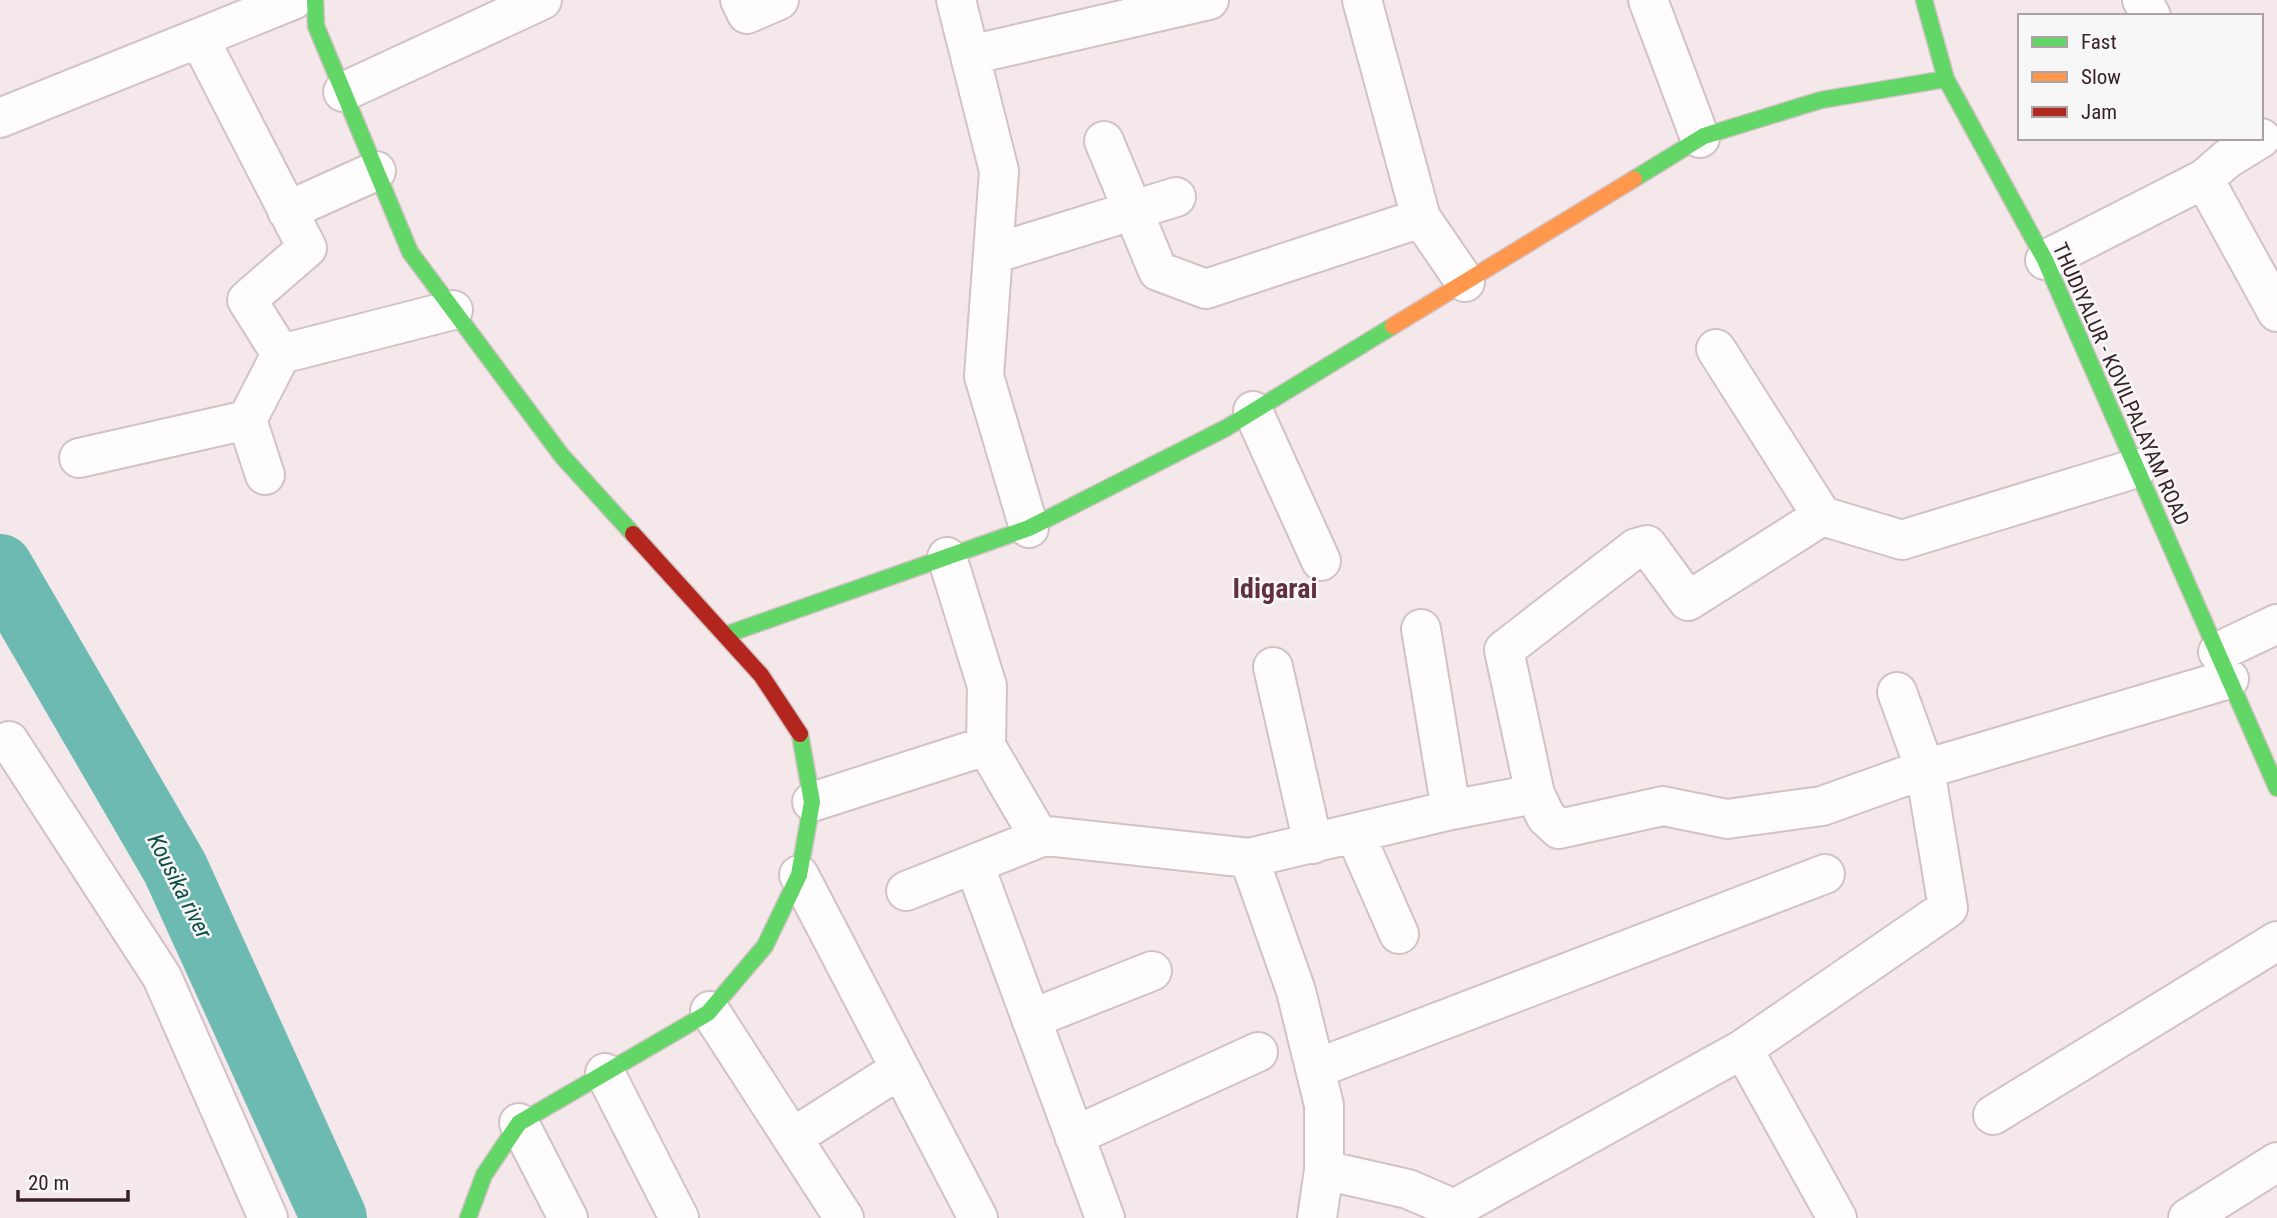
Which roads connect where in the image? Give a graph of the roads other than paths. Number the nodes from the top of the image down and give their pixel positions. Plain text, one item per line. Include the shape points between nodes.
1 (293, 0) edge
2 (315, 0) edge
3 (542, 0) edge
4 (740, 0) edge
5 (779, 0) edge
6 (956, 0) edge
7 (1209, 0) edge
8 (1362, 0) edge
9 (1648, 0) edge
10 (1924, 0) edge
11 (1149, 7) edge
12 (199, 38) junction
13 (970, 55) junction
14 (1946, 79) junction
15 (343, 92) junction
16 (0, 118) edge
17 (1700, 138) junction
18 (2257, 140) edge
19 (1104, 141) dead end
20 (2215, 159) edge
21 (376, 171) junction
22 (1176, 197) dead end
23 (287, 211) junction
24 (1133, 211) junction
25 (1421, 218) junction
26 (993, 254) junction
27 (2045, 260) junction
28 (1465, 282) junction
29 (453, 310) junction
30 (2277, 311) edge
31 (1716, 349) dead end
32 (281, 354) junction
33 (1253, 411) junction
34 (247, 420) junction
35 (79, 458) dead end
36 (2137, 468) junction
37 (265, 475) dead end
38 (1822, 516) junction
39 (1030, 528) junction
40 (947, 557) junction
41 (1321, 561) dead end
42 (2277, 624) edge
43 (1420, 629) dead end
44 (725, 635) junction
45 (2224, 666) junction
46 (1273, 667) dead end
47 (1897, 692) dead end
48 (9, 741) dead end
49 (986, 746) junction
50 (1925, 769) junction
51 (2277, 788) edge
52 (1535, 794) junction
53 (812, 802) junction
54 (1451, 810) junction
55 (1354, 834) junction
56 (1044, 836) junction
57 (1313, 844) junction
58 (1249, 858) junction
59 (974, 864) junction
60 (1825, 874) dead end
61 (799, 875) junction
62 (906, 891) dead end
63 (1399, 934) dead end
64 (2277, 941) edge
65 (1153, 971) dead end
66 (710, 1011) junction
67 (1031, 1019) junction
68 (1743, 1049) junction
69 (1258, 1052) dead end
70 (900, 1069) junction
71 (1315, 1069) junction
72 (605, 1073) junction
73 (1993, 1115) dead end
74 (519, 1123) junction
75 (1074, 1136) junction
76 (792, 1138) junction
77 (2277, 1162) edge
78 (1324, 1170) junction
79 (1456, 1214) edge
80 (970, 1215) edge
81 (268, 1218) edge
82 (468, 1218) edge
83 (568, 1218) edge
84 (679, 1218) edge
85 (844, 1218) edge
86 (1105, 1218) edge
87 (1317, 1218) edge
88 (1837, 1218) edge
89 (2188, 1218) edge

1 - 12 street
2 - 15 street via 316,26
3 - 15 street
4 - 5 street via 747,14
6 - 13 street
7 - 11 street
8 - 25 street
9 - 17 street
10 - 14 street, THUDIYALUR - KOVILPALAYAM ROAD
11 - 13 street
12 - 16 street
12 - 23 street
13 - 26 street via 999,171
14 - 17 street via 1821,100
14 - 27 street, THUDIYALUR - KOVILPALAYAM ROAD
15 - 21 street
17 - 28 street
18 - 20 street
19 - 24 street
20 - 27 street
20 - 30 street
21 - 23 street
21 - 29 street via 410,252
22 - 24 street
23 - 32 street via 307,248 247,300
24 - 25 street via 1158,271 1206,289
24 - 26 street
25 - 28 street
26 - 39 street via 984,376
27 - 36 street, THUDIYALUR - KOVILPALAYAM ROAD
28 - 33 street
29 - 32 street
29 - 44 street via 562,456
31 - 38 street
32 - 34 street
33 - 39 street
33 - 41 street
34 - 35 street
34 - 37 street
36 - 38 street via 1902,540
36 - 45 street, THUDIYALUR - KOVILPALAYAM ROAD
38 - 52 street via 1688,601 1647,545 1636,548 1504,650
39 - 40 street
40 - 44 street
40 - 49 street via 987,686
42 - 45 street
43 - 54 street
44 - 53 street via 761,675 802,737
45 - 50 street
45 - 51 street, THUDIYALUR - KOVILPALAYAM ROAD
46 - 57 street
47 - 50 street
48 - 81 street via 162,977
49 - 53 street
49 - 56 street via 1038,835
50 - 52 street via 1822,806 1727,819 1663,806 1559,829 1546,817
50 - 68 street via 1948,908
52 - 54 street
53 - 61 street
54 - 55 street
55 - 57 street
55 - 63 street
56 - 58 street
56 - 59 street
57 - 58 street
58 - 71 street via 1297,991
59 - 62 street
59 - 67 street
60 - 71 street
61 - 66 street via 765,946
61 - 70 street
64 - 73 street
65 - 67 street
66 - 72 street
66 - 76 street
67 - 75 street
68 - 79 street
68 - 88 street
69 - 75 street
70 - 76 street
70 - 80 street
71 - 78 street via 1324,1105
72 - 74 street
72 - 84 street
74 - 82 street via 484,1175
74 - 83 street
75 - 86 street
76 - 85 street
77 - 89 street
78 - 79 street via 1408,1189
78 - 87 street

